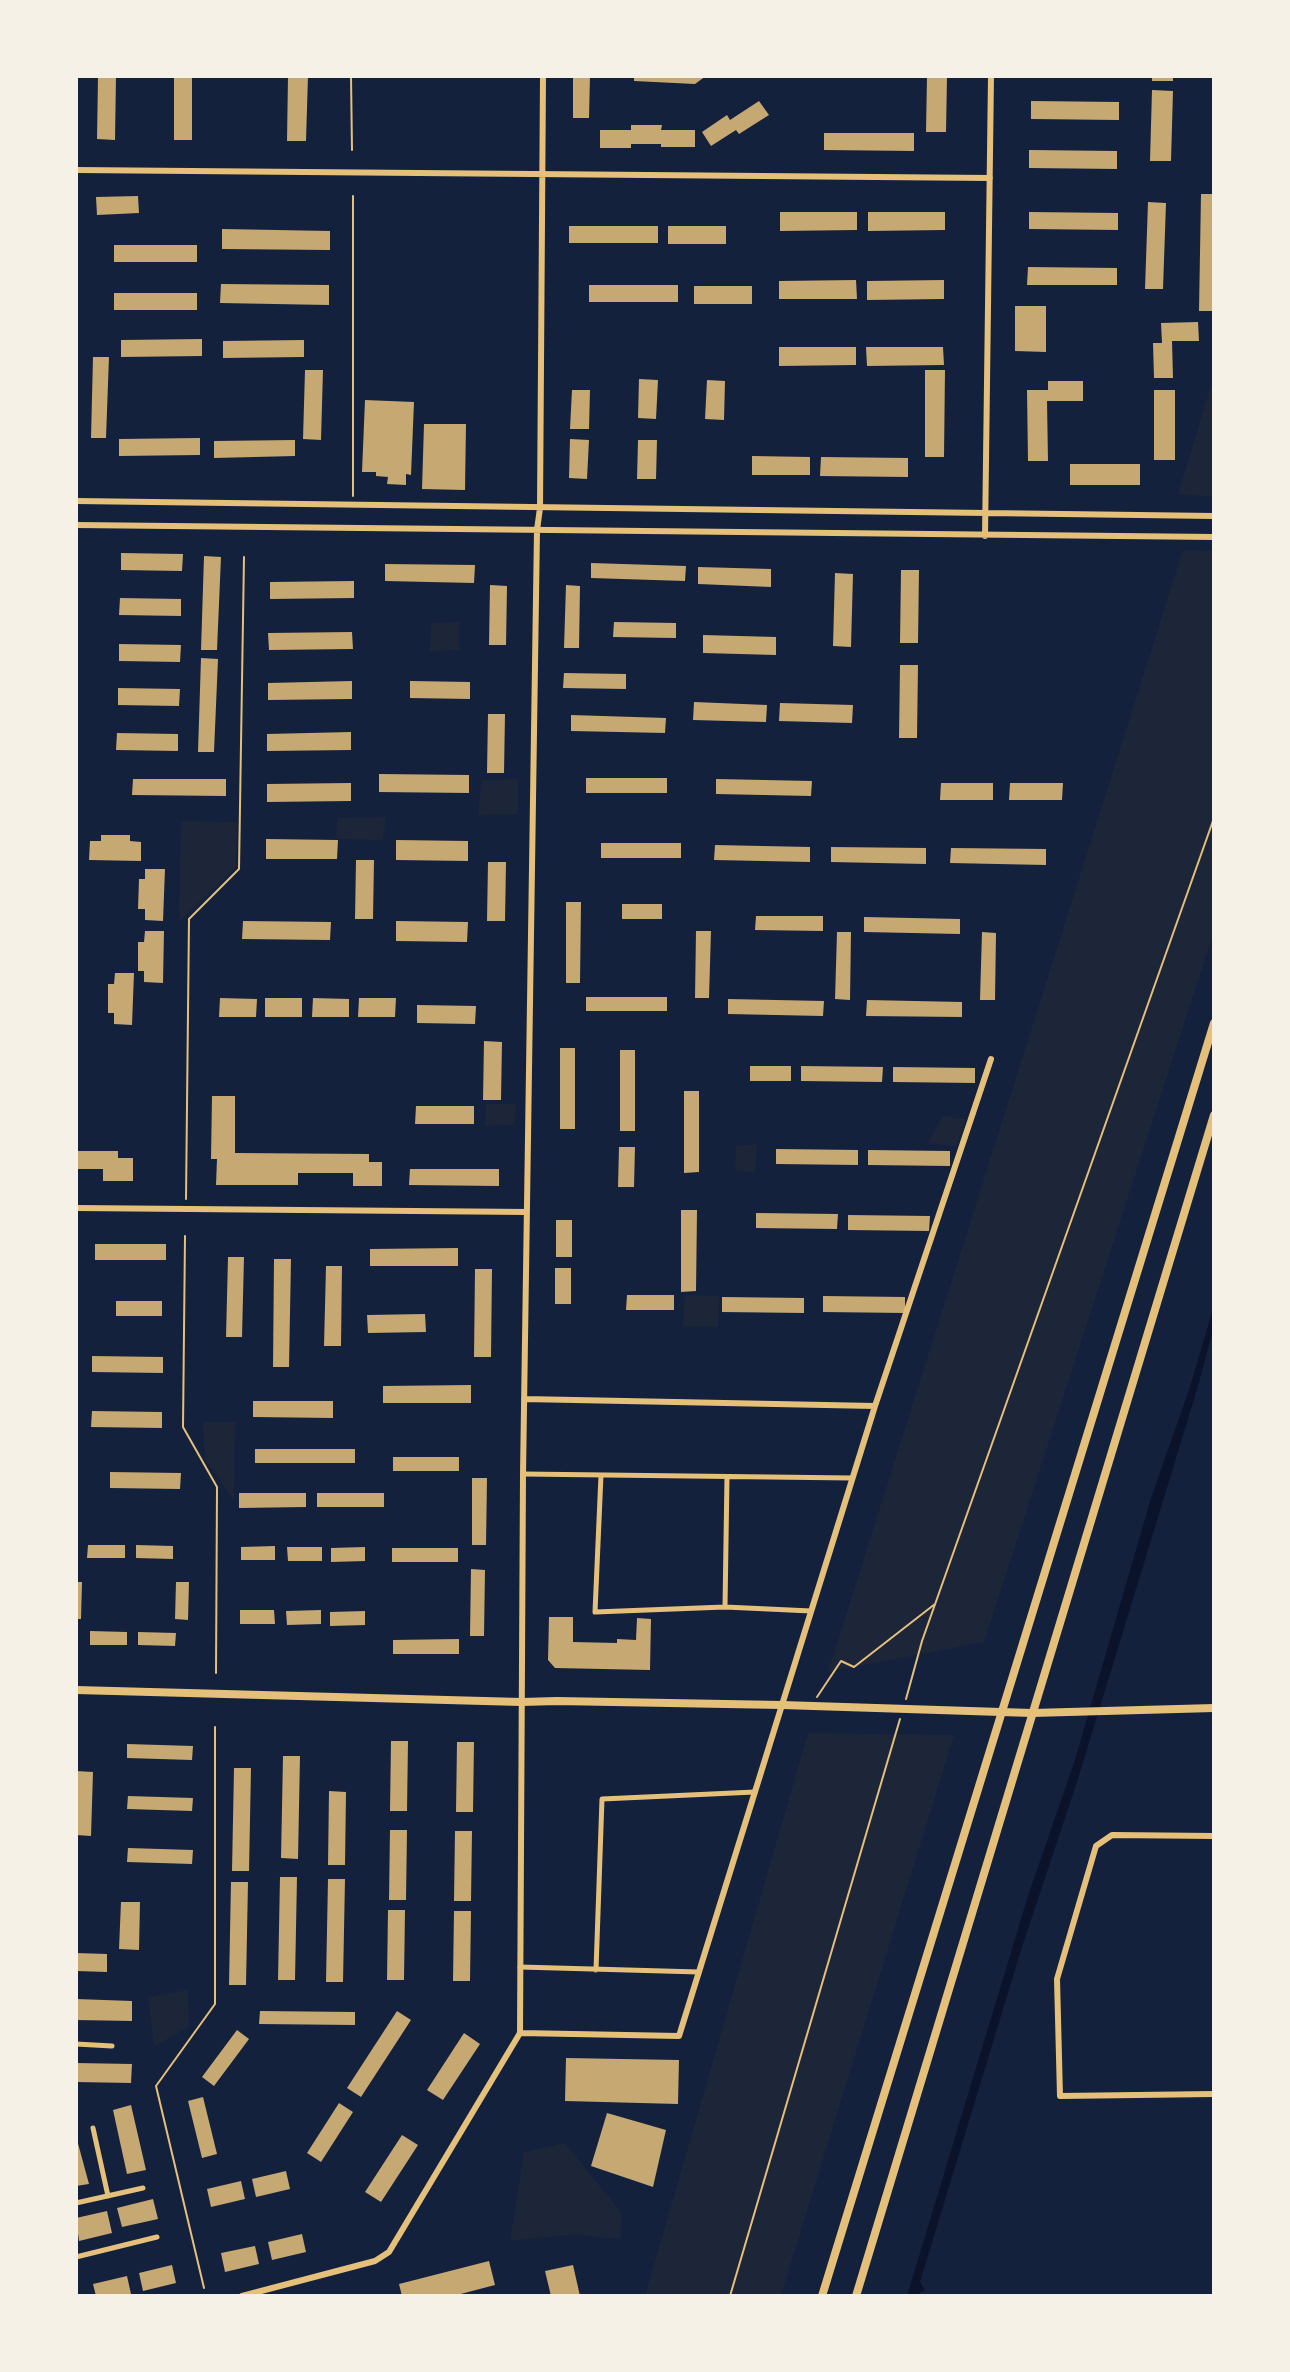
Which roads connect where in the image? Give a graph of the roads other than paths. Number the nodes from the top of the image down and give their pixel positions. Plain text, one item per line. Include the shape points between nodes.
1 (543, 76) edge
2 (991, 76) edge
3 (76, 170) edge
4 (542, 174) junction
5 (990, 178) junction
6 (76, 501) edge
7 (540, 508) junction
8 (985, 514) junction
9 (1214, 516) edge
10 (76, 525) edge
11 (537, 530) junction
12 (985, 536) junction
13 (1214, 537) edge
14 (1214, 1023) edge
15 (990, 1059) dead end
16 (1214, 1115) edge
17 (76, 1208) edge
18 (527, 1212) junction
19 (524, 1399) junction
20 (875, 1406) junction
21 (523, 1474) junction
22 (602, 1475) junction
23 (726, 1477) junction
24 (852, 1478) junction
25 (725, 1607) junction
26 (811, 1611) junction
27 (76, 1690) edge
28 (520, 1702) junction
29 (782, 1705) junction
30 (1214, 1708) edge
31 (1000, 1712) junction
32 (1032, 1713) junction
33 (755, 1792) junction
34 (1214, 1836) edge
35 (520, 1967) junction
36 (596, 1970) junction
37 (699, 1972) junction
38 (520, 2033) junction
39 (76, 2044) edge
40 (112, 2046) dead end
41 (1214, 2094) edge
42 (93, 2128) dead end
43 (143, 2188) dead end
44 (108, 2196) junction
45 (76, 2203) edge
46 (157, 2237) dead end
47 (76, 2257) edge
48 (242, 2295) edge
49 (822, 2295) edge
50 (856, 2295) edge

1 - 4 street
2 - 5 street
3 - 4 street
4 - 5 street
4 - 7 street
5 - 8 street
6 - 7 street
7 - 8 street
7 - 11 street
8 - 9 street
8 - 12 street
10 - 11 street
11 - 12 street
11 - 18 street
12 - 13 street
14 - 31 main road
15 - 20 street
16 - 32 main road
17 - 18 street
18 - 19 street
19 - 20 street
19 - 21 street
20 - 24 street
21 - 22 street
21 - 28 street
22 - 23 street
22 - 25 street via 595,1612
23 - 24 street
23 - 25 street
24 - 26 street
25 - 26 street
26 - 29 street
27 - 28 main road
28 - 29 main road
28 - 35 street
29 - 31 main road
29 - 33 street
30 - 32 main road
31 - 32 main road
31 - 49 main road
32 - 50 main road
33 - 36 street via 602,1798
33 - 37 street
34 - 41 street via 1112,1835 1096,1846 1057,1979 1060,2096
35 - 36 street
35 - 38 street
36 - 37 street
37 - 38 street via 679,2036
38 - 48 street via 389,2252 375,2261
39 - 40 street
42 - 44 street
43 - 44 street
44 - 45 street
46 - 47 street

